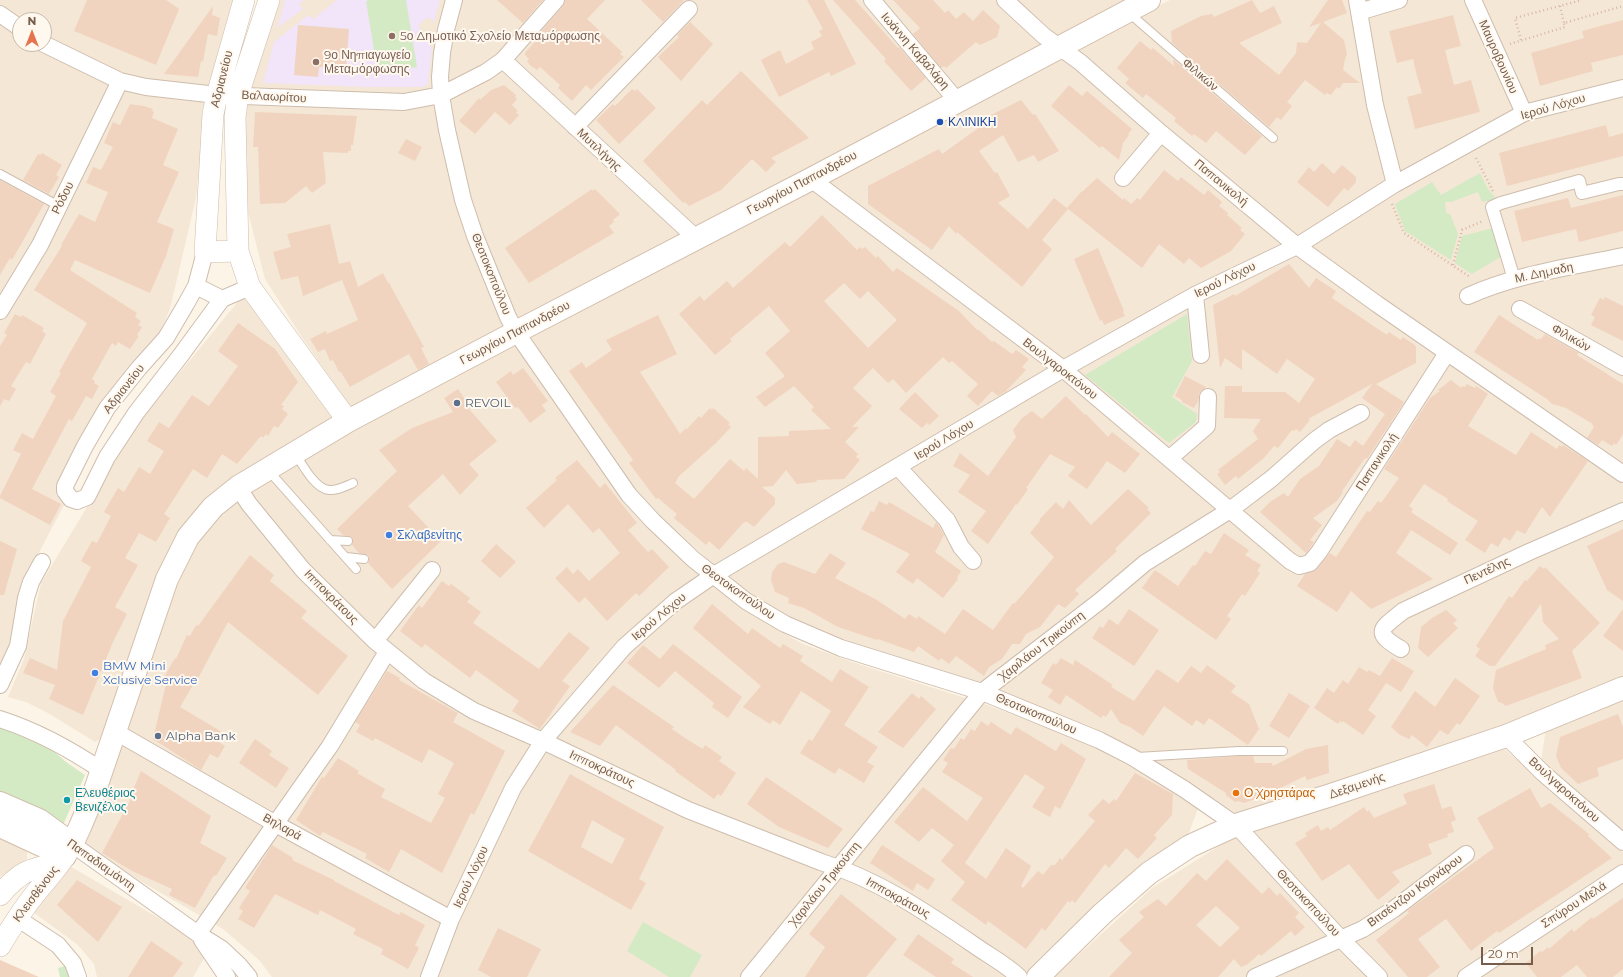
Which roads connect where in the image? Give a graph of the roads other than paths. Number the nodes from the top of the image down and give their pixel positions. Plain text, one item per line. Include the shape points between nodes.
1 (244, 0) edge
2 (269, 0) edge
3 (454, 0) edge
4 (556, 0) edge
5 (872, 0) edge
6 (1005, 0) edge
7 (1149, 0) edge
8 (1399, 0) edge
9 (1473, 0) edge
10 (1358, 6) edge
11 (689, 9) dead end
12 (1127, 11) junction
13 (0, 15) edge
14 (12, 23) edge
15 (1061, 47) junction
16 (52, 48) edge
17 (503, 60) junction
18 (120, 81) junction
19 (1623, 88) edge
20 (217, 94) junction
21 (238, 95) junction
22 (441, 95) junction
23 (958, 102) junction
24 (1524, 113) junction
25 (575, 127) junction
26 (1161, 133) junction
27 (1273, 138) dead end
28 (0, 174) edge
29 (1122, 178) dead end
30 (811, 179) junction
31 (1623, 184) edge
32 (1390, 187) junction
33 (59, 206) junction
34 (696, 238) junction
35 (1297, 246) junction
36 (238, 251) junction
37 (205, 252) junction
38 (1623, 256) edge
39 (1514, 279) junction
40 (196, 286) junction
41 (250, 287) junction
42 (1195, 294) junction
43 (1468, 296) dead end
44 (222, 299) junction
45 (1520, 309) dead end
46 (0, 311) edge
47 (516, 332) junction
48 (1447, 353) junction
49 (1202, 355) dead end
50 (1623, 367) edge
51 (1063, 370) junction
52 (1208, 397) dead end
53 (1361, 413) dead end
54 (348, 421) junction
55 (85, 446) junction
56 (295, 452) junction
57 (107, 457) junction
58 (1170, 458) junction
59 (898, 467) junction
60 (267, 469) junction
61 (1623, 474) edge
62 (353, 483) dead end
63 (238, 487) junction
64 (1230, 510) junction
65 (1623, 511) edge
66 (330, 540) junction
67 (348, 541) dead end
68 (346, 558) junction
69 (364, 559) dead end
70 (973, 561) dead end
71 (42, 562) dead end
72 (1303, 566) joint
73 (356, 569) dead end
74 (432, 570) dead end
75 (714, 576) junction
76 (375, 641) junction
77 (1401, 649) dead end
78 (387, 652) junction
79 (0, 685) edge
80 (1623, 688) edge
81 (982, 692) junction
82 (0, 719) edge
83 (116, 732) junction
84 (1506, 736) junction
85 (542, 741) junction
86 (1283, 751) dead end
87 (1132, 758) junction
88 (102, 770) junction
89 (0, 803) edge
90 (274, 823) junction
91 (1236, 825) junction
92 (0, 826) edge
93 (1623, 842) edge
94 (66, 854) junction
95 (1466, 854) dead end
96 (839, 867) junction
97 (1623, 873) edge
98 (0, 895) edge
99 (17, 918) junction
100 (451, 919) junction
101 (198, 934) junction
102 (1341, 939) junction
103 (0, 946) edge
104 (78, 977) edge
105 (228, 977) edge
106 (249, 977) edge
107 (429, 977) edge
108 (749, 977) edge
109 (1019, 977) edge
110 (1038, 977) edge
111 (1255, 977) edge
112 (1379, 977) edge
113 (1466, 977) edge

1 - 20 street, Αδριανείου
2 - 21 street, Αδριανείου
3 - 22 street, Θεοτοκοπούλου via 442,53
4 - 17 street, Βαλαωρίτου
5 - 23 street, Ιωάννη Καβαλάρη
6 - 15 street, Παπανικολή via 1044,36
7 - 12 main road, Γεωργίου Παπανδρέου
8 - 10 street
9 - 24 street, Μαυροβουνίου
10 - 32 street
11 - 25 street
12 - 15 main road, Γεωργίου Παπανδρέου
12 - 27 lane, Φιλικών
13 - 14 street
15 - 23 main road, Γεωργίου Παπανδρέου
15 - 26 street, Παπανικολή
16 - 18 street, Βαλαωρίτου
17 - 22 street, Βαλαωρίτου via 486,72
17 - 25 street, Μυτιλήνης
18 - 20 street, Βαλαωρίτου via 146,87
18 - 33 street, Ρόδου
19 - 24 street, Ιερού Λόχου
20 - 21 street, Βαλαωρίτου
20 - 37 street, Αδριανείου via 213,114
21 - 22 street, Βαλαωρίτου via 384,102 404,102
21 - 36 street, Αδριανείου via 235,117
22 - 47 street, Θεοτοκοπούλου via 447,130 475,236
23 - 30 main road, Γεωργίου Παπανδρέου
24 - 32 street, Ιερού Λόχου
25 - 34 street, Μυτιλήνης
26 - 29 street
26 - 35 street, Παπανικολή
28 - 33 lane
30 - 34 main road, Γεωργίου Παπανδρέου
30 - 51 street, Βουλγαροκτόνου
31 - 39 street via 1582,193 1579,181 1492,207
32 - 35 street, Ιερού Λόχου
33 - 46 street, Ρόδου via 40,245
34 - 47 main road, Γεωργίου Παπανδρέου
35 - 42 street, Ιερού Λόχου
35 - 48 street, Παπανικολή
36 - 37 street
36 - 41 street, Αδριανείου
37 - 40 street, Αδριανείου
38 - 39 street, Μ. Δημαδη
39 - 43 street, Μ. Δημαδη
40 - 44 street
40 - 55 street, Αδριανείου via 166,338 107,408
41 - 44 street
41 - 54 street, Αδριανείου
42 - 49 street
42 - 51 street, Ιερού Λόχου
44 - 57 street, Αδριανείου via 136,413
45 - 50 street, Φιλικών
47 - 54 main road, Γεωργίου Παπανδρέου
47 - 75 street, Θεοτοκοπούλου via 629,495 687,554
48 - 61 street, Παπανικολή
48 - 72 street, Παπανικολή via 1319,552 1310,563
51 - 58 street, Βουλγαροκτόνου
51 - 59 street, Ιερού Λόχου
52 - 58 street via 1207,426
53 - 64 street, Χαριλάου Τρικούπη via 1314,441
54 - 56 main road, Γεωργίου Παπανδρέου
55 - 57 street
55 - 57 street, Αδριανείου via 65,486 65,491 71,498 78,501 86,497
56 - 60 main road, Γεωργίου Παπανδρέου
56 - 62 lane via 317,484 327,490
58 - 64 street, Βουλγαροκτόνου
59 - 70 street via 947,520 961,548
59 - 75 street, Ιερού Λόχου
60 - 63 main road, Γεωργίου Παπανδρέου
60 - 66 lane
63 - 76 street, Ιπποκράτους via 304,570
63 - 83 main road, Γεωργίου Παπανδρέου via 213,507 188,537 177,557 167,579
64 - 72 street, Βουλγαροκτόνου via 1290,561
64 - 81 street, Χαριλάου Τρικούπη via 1145,563
65 - 77 street, Πεντέλης via 1403,611 1382,631 1382,636 1386,640
66 - 67 lane
66 - 68 lane
68 - 69 lane
68 - 73 lane
71 - 79 street via 26,598 18,646
74 - 76 street
75 - 81 street, Θεοτοκοπούλου via 746,601 785,624 841,648
75 - 85 street, Ιερού Λόχου via 676,601 624,647
76 - 78 street, Ιπποκράτους
78 - 85 street, Ιπποκράτους via 424,681 474,711
78 - 90 street via 330,746 284,813
80 - 84 main road, Δεξαμενής
81 - 87 street, Θεοτοκοπούλου via 1098,740
81 - 96 street, Χαριλάου Τρικούπη
82 - 88 street via 24,727 74,752
83 - 88 main road, Γεωργίου Παπανδρέου
83 - 90 street, Βηλαρά
84 - 91 main road, Δεξαμενής
84 - 93 street, Βουλγαροκτόνου via 1543,774
85 - 96 street, Ιπποκράτους via 688,810
85 - 100 street, Ιερού Λόχου via 513,788
86 - 87 lane via 1239,751
87 - 91 street, Θεοτοκοπούλου via 1184,789
88 - 94 main road, Γεωργίου Παπανδρέου
89 - 94 main road, Παπαδιαμάντη via 39,820
90 - 100 street, Βηλαρά
90 - 101 street
91 - 102 street, Θεοτοκοπούλου
91 - 110 main road, Δεξαμενής via 1190,846 1149,873 1102,914
92 - 94 main road, Παπαδιαμάντη
94 - 98 street, Κλεισθένους via 22,873
94 - 99 street, Κλεισθένους
94 - 101 street, Παπαδιαμάντη
95 - 102 street, Βιτσέντζου Κορνάρου via 1394,909 1363,929
96 - 108 street, Χαριλάου Τρικούπη
96 - 109 street, Ιπποκράτους via 882,887 928,914
97 - 113 street, Σπύρου Μελά
99 - 103 street, Κλεισθένους
99 - 104 street via 58,945 73,963
100 - 107 street, Ιερού Λόχου
101 - 105 street, Παπαδιαμάντη
101 - 106 street, Παπαδιαμάντη via 222,949
102 - 111 street, Βιτσέντζου Κορνάρου
102 - 112 street, Θεοτοκοπούλου

